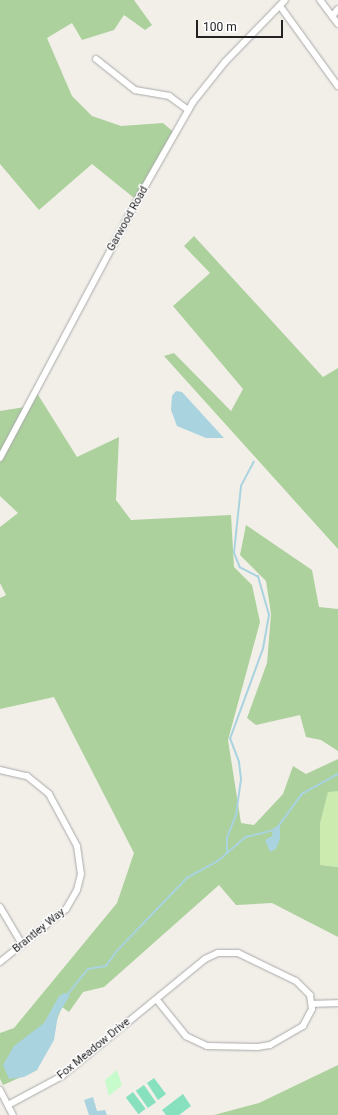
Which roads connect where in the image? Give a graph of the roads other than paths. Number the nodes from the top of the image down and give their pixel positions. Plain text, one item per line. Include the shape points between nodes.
1 (285, 0) edge
2 (320, 0) edge
3 (280, 6) junction
4 (338, 9) edge
5 (332, 16) junction
6 (338, 24) edge
7 (96, 59) dead end
8 (338, 86) edge
9 (188, 110) junction
10 (0, 458) edge
11 (0, 770) edge
12 (0, 907) edge
13 (22, 944) junction
14 (0, 962) edge
15 (157, 1000) junction
16 (312, 1004) junction
17 (338, 1004) edge
18 (0, 1090) edge
19 (8, 1105) junction
20 (13, 1115) edge

1 - 3 street, Garwood Road
2 - 5 street
3 - 8 street
3 - 9 street, Garwood Road via 212,76
4 - 5 street
5 - 6 street
7 - 9 street via 135,90 169,96
9 - 10 street, Garwood Road
11 - 13 street, Brantley Way via 27,776 49,794 77,846 81,862 81,879 70,904
12 - 13 street
13 - 14 street, Brantley Way
15 - 16 street, Fox Meadow Drive via 209,956 229,952 243,955 300,984 307,991
15 - 16 street via 181,1032 194,1042 207,1046 253,1047 273,1044 300,1029 310,1017
15 - 19 street, Fox Meadow Drive via 62,1076
16 - 17 street
18 - 19 street
19 - 20 street

